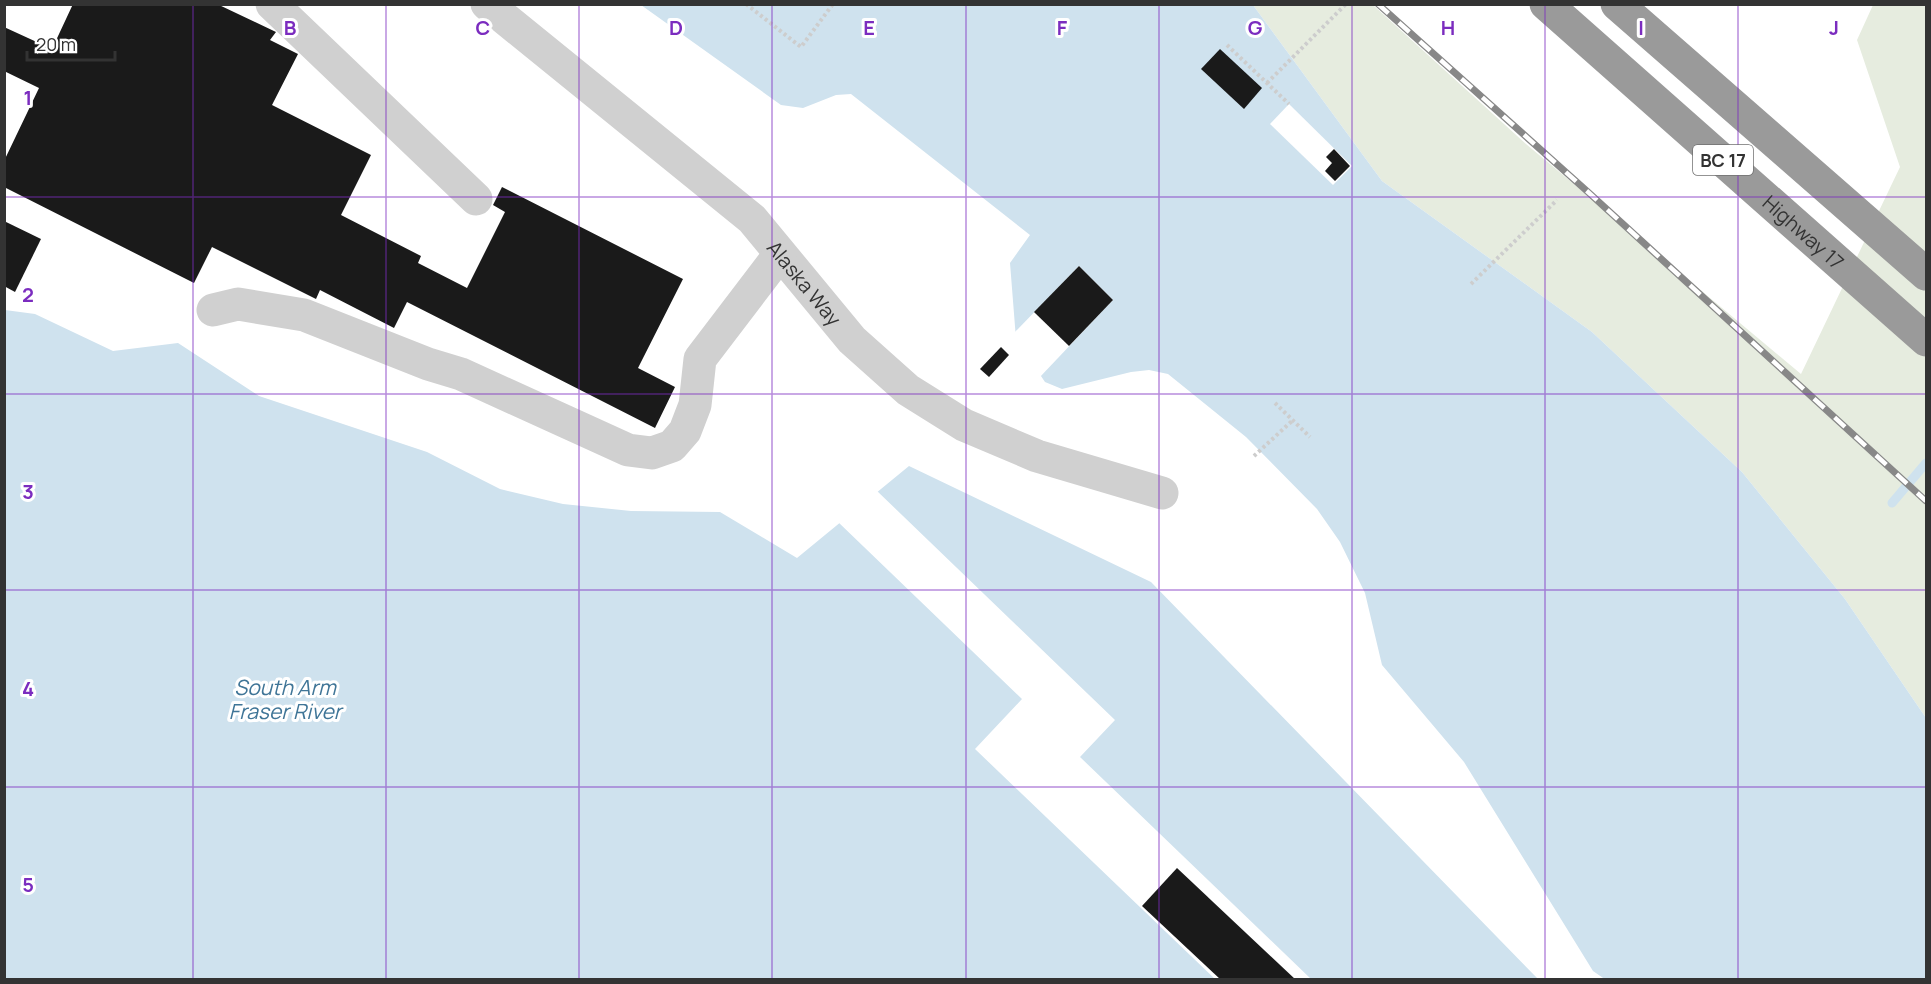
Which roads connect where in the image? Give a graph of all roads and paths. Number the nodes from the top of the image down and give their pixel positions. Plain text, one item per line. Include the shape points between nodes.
1 (272, 4) edge
2 (487, 4) edge
3 (746, 4) edge
4 (833, 4) edge
5 (1346, 4) edge
6 (1546, 4) edge
7 (1617, 4) edge
8 (1227, 45) dead end
9 (1267, 83) junction
10 (1289, 104) dead end
11 (476, 199) dead end
12 (1557, 200) dead end
13 (780, 254) junction
14 (1926, 274) edge
15 (1471, 284) dead end
16 (213, 310) dead end
17 (1926, 340) edge
18 (1275, 403) dead end
19 (1293, 420) junction
20 (1310, 437) dead end
21 (1254, 456) dead end
22 (1162, 494) dead end

1 - 11 street
2 - 13 street, Alaska Way via 752,219
3 - 4 path via 801,47
5 - 9 path
6 - 17 highway, Highway 17 / BC 17
7 - 14 highway, BC 17
8 - 9 path
9 - 10 path
12 - 15 path
13 - 16 street via 700,359 695,405 686,431 672,446 652,453 628,450 461,374 304,315 238,304
13 - 22 street, Alaska Way via 852,340 917,396 964,425 1037,456
18 - 19 path
19 - 20 path
19 - 21 path

